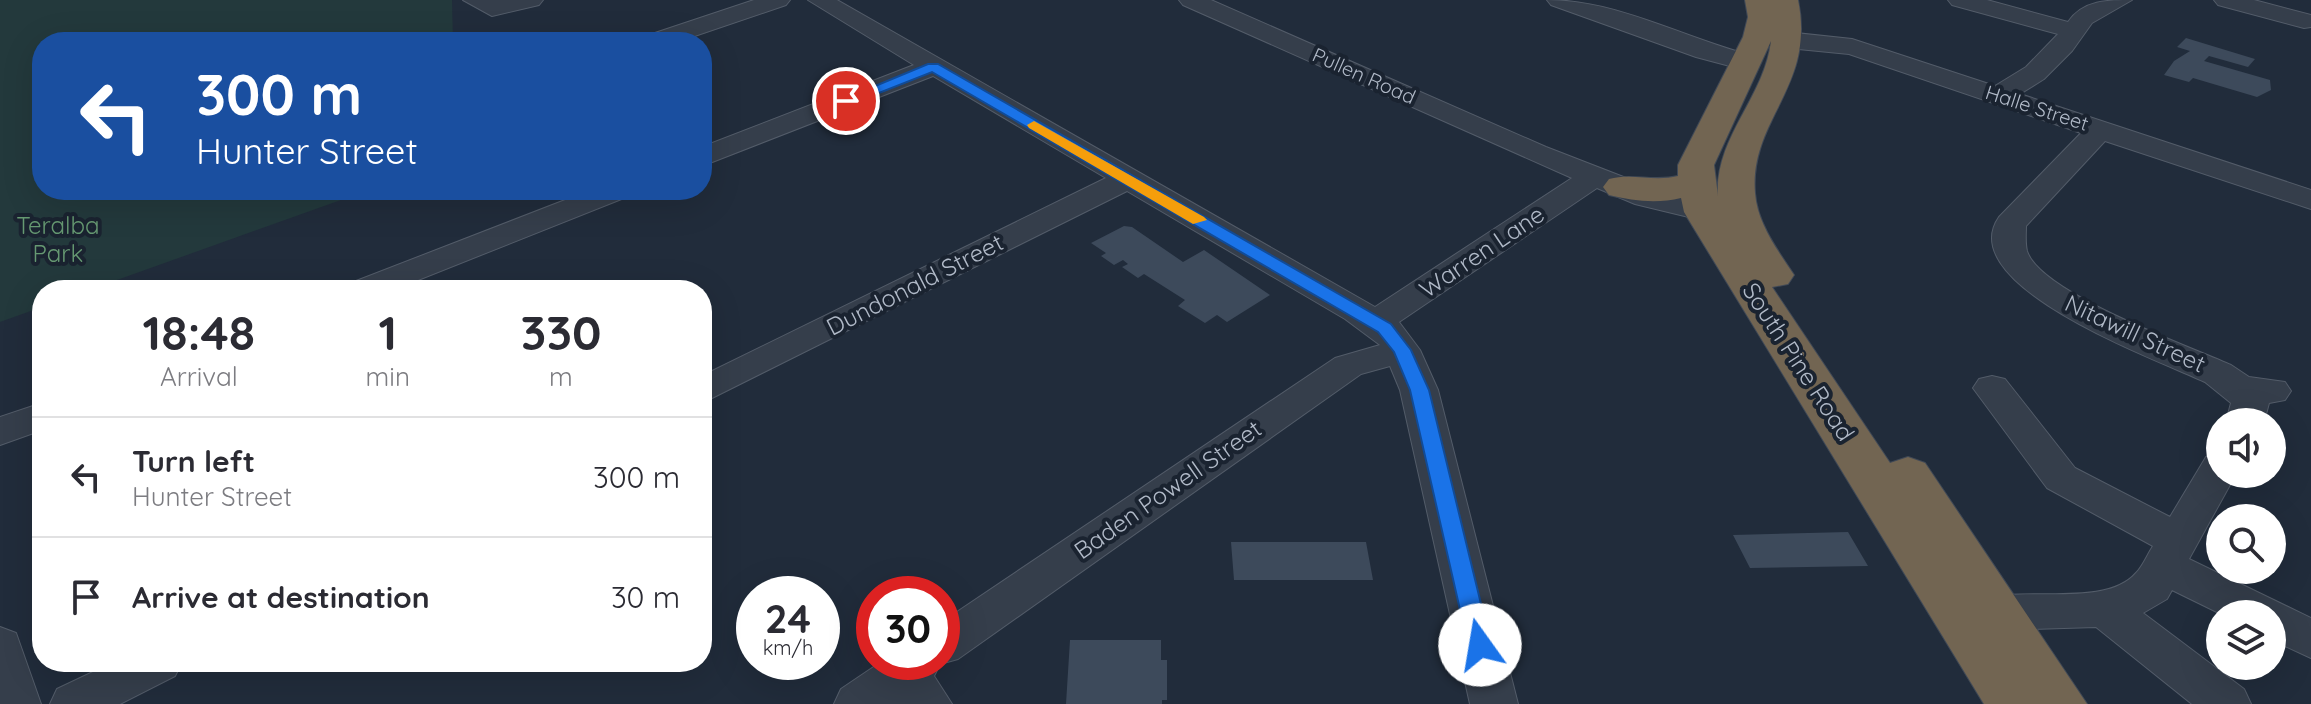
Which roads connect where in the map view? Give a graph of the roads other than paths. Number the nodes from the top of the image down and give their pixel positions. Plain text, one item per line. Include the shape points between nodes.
1 (531, 0) edge
2 (778, 0) edge
3 (820, 0) edge
4 (1191, 0) edge
5 (1559, 0) edge
6 (1760, 0) edge
7 (1783, 0) edge
8 (1960, 0) edge
9 (2028, 0) edge
10 (2120, 0) edge
11 (2226, 0) edge
12 (482, 4) edge
13 (2304, 21) dead end
14 (2079, 24) junction
15 (682, 32) edge
16 (1790, 39) junction
17 (1752, 50) junction
18 (933, 67) junction
19 (1999, 95) junction
20 (2101, 129) junction
21 (712, 153) edge
22 (1127, 179) junction
23 (1604, 184) junction
24 (592, 200) edge
25 (2311, 200) edge
26 (1720, 215) junction
27 (388, 280) edge
28 (1389, 336) junction
29 (712, 386) edge
30 (1992, 388) dead end
31 (2253, 400) edge
32 (32, 420) edge
33 (0, 432) edge
34 (2208, 488) edge
35 (2172, 553) junction
36 (2241, 600) edge
37 (2105, 608) junction
38 (1999, 612) junction
39 (2286, 626) edge
40 (960, 634) edge
41 (2311, 639) edge
42 (0, 646) edge
43 (139, 672) edge
44 (914, 680) edge
45 (17, 704) edge
46 (74, 704) edge
47 (858, 704) edge
48 (1494, 704) edge
49 (2015, 704) edge
50 (2058, 704) edge
51 (2227, 704) edge

1 - 12 street
2 - 15 street
3 - 18 street
4 - 23 street, Pullen Road
5 - 17 street, Halle Street via 1705,52
6 - 17 highway via 1763,17
7 - 16 highway, South Pine Road
8 - 14 street
9 - 14 street
10 - 14 street
11 - 13 street
14 - 19 street via 2035,73
16 - 17 street, Halle Street
16 - 19 street, Halle Street via 1852,47
16 - 26 highway, South Pine Road via 1738,168 1736,193
17 - 26 highway via 1699,155
18 - 21 street
18 - 22 street
19 - 20 street, Halle Street
20 - 25 street, Halle Street
20 - 31 street, Nitawill Street via 2010,224 2013,256 2038,284 2069,305 2211,368
22 - 28 street
22 - 29 street, Dundonald Street
23 - 26 highway via 1663,191
23 - 28 street, Warren Lane
24 - 27 street
26 - 38 highway, South Pine Road
26 - 49 highway, South Pine Road
28 - 40 street, Baden Powell Street
28 - 48 street via 1426,413
30 - 35 street via 2061,478
32 - 33 street
34 - 35 street
35 - 36 street
35 - 37 street via 2142,594
37 - 38 street
37 - 51 street
38 - 50 highway, South Pine Road
39 - 41 street
42 - 45 street
43 - 46 street
44 - 47 street

